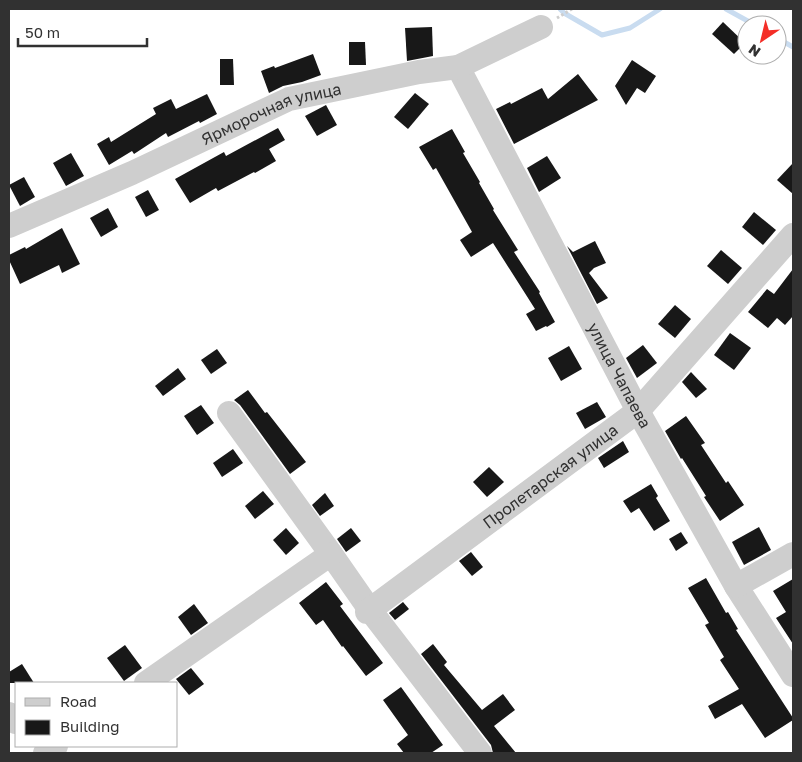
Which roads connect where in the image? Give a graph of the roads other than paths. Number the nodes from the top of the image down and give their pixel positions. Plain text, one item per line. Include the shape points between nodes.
1 (541, 27) dead end
2 (458, 67) junction
3 (9, 226) edge
4 (793, 235) edge
5 (638, 411) junction
6 (228, 413) dead end
7 (332, 554) junction
8 (793, 554) edge
9 (736, 586) junction
10 (368, 611) junction
11 (793, 675) edge
12 (147, 682) edge
13 (480, 753) edge

1 - 2 street, Ярморочная улица
2 - 3 street, Ярморочная улица via 289,99 132,173
2 - 5 street, улица Чапаева
4 - 5 street, Пролетарская улица
5 - 9 street, улица Чапаева
5 - 10 street, Пролетарская улица
6 - 7 street
7 - 10 street
7 - 12 street
8 - 9 street
9 - 11 street, улица Чапаева
10 - 13 street

